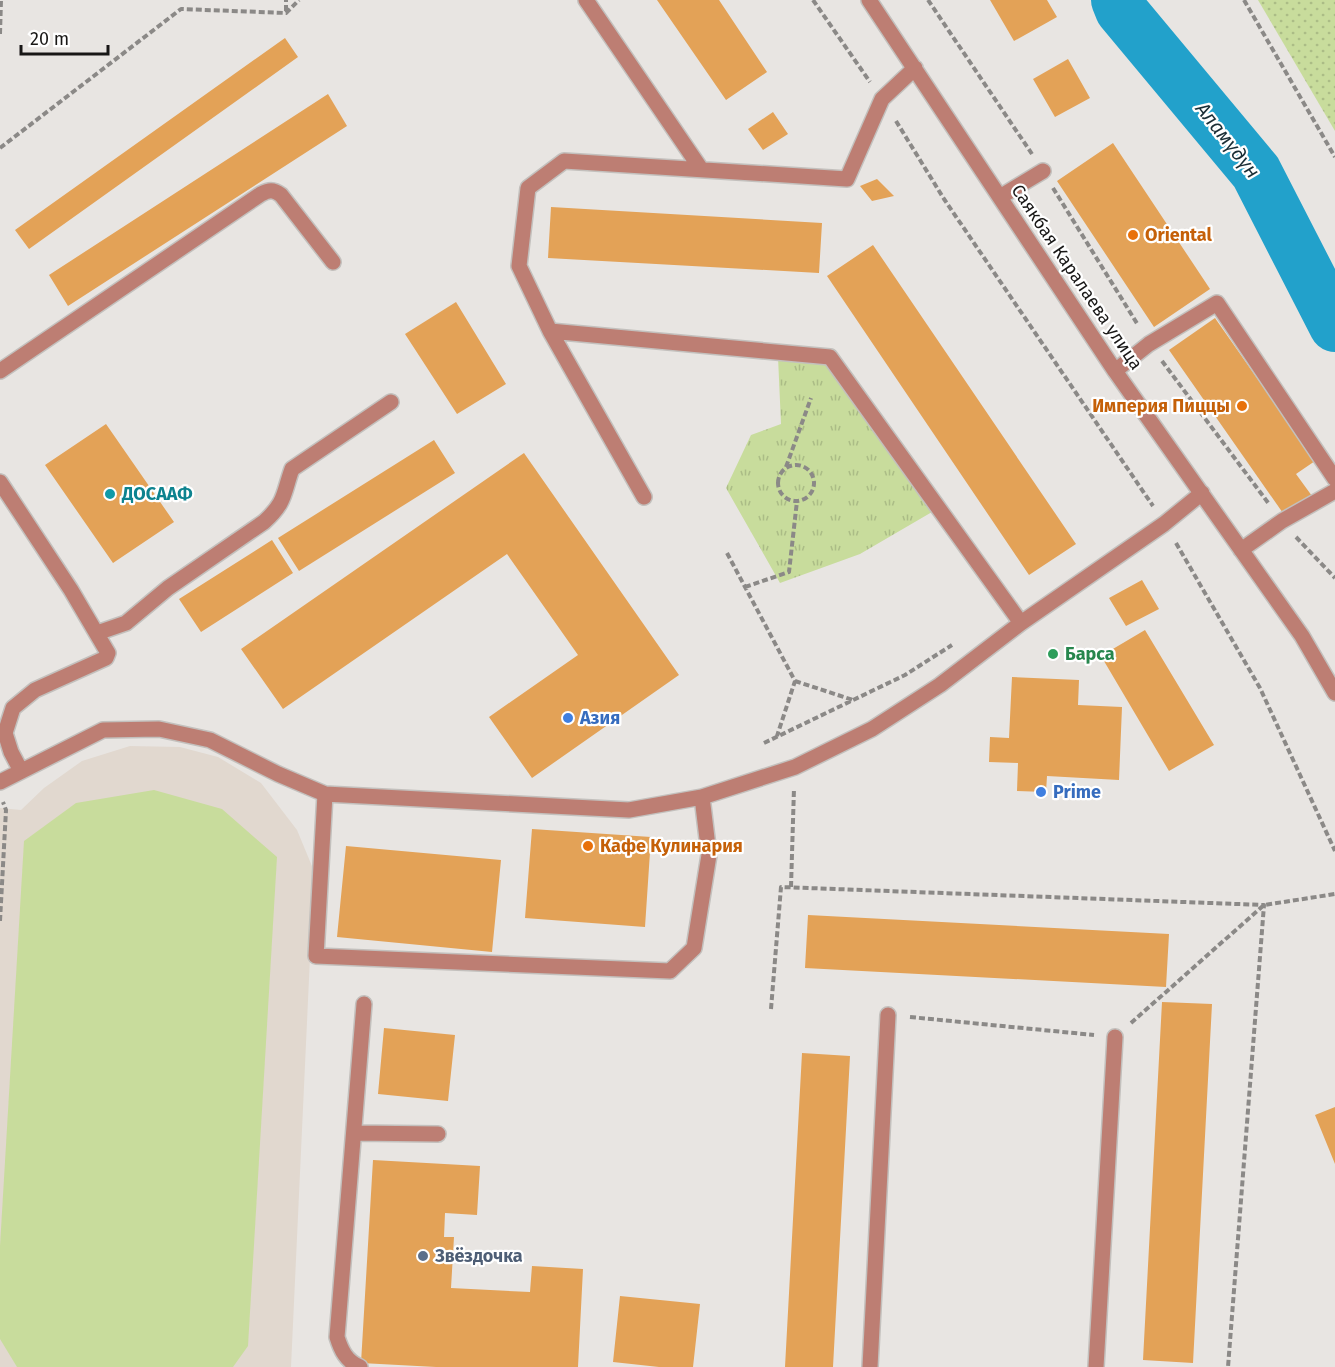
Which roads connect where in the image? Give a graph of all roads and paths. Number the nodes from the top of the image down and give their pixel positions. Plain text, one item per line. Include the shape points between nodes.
1 (2, 0) edge
2 (286, 0) edge
3 (299, 0) edge
4 (586, 0) edge
5 (813, 0) edge
6 (869, 0) edge
7 (928, 0) edge
8 (1244, 0) edge
9 (286, 13) junction
10 (0, 34) edge
11 (915, 68) junction
12 (882, 99) junction
13 (0, 148) edge
14 (1335, 157) edge
15 (701, 169) junction
16 (1043, 171) junction
17 (1000, 197) junction
18 (333, 262) dead end
19 (550, 331) junction
20 (1149, 344) junction
21 (0, 371) edge
22 (1114, 371) junction
23 (811, 398) dead end
24 (391, 402) dead end
25 (786, 467) junction
26 (1335, 479) edge
27 (0, 482) edge
28 (1335, 491) edge
29 (1202, 493) junction
30 (644, 497) dead end
31 (797, 501) junction
32 (1282, 521) junction
33 (1164, 524) junction
34 (1241, 550) junction
35 (727, 553) dead end
36 (1335, 578) edge
37 (745, 587) junction
38 (1021, 624) junction
39 (97, 633) junction
40 (958, 642) dead end
41 (795, 681) junction
42 (1335, 693) edge
43 (853, 700) junction
44 (776, 737) junction
45 (764, 743) dead end
46 (795, 767) junction
47 (21, 771) junction
48 (0, 782) edge
49 (325, 794) junction
50 (0, 796) edge
51 (702, 797) junction
52 (1335, 851) edge
53 (791, 887) junction
54 (1335, 894) edge
55 (1264, 905) junction
56 (0, 921) edge
57 (364, 1004) dead end
58 (771, 1009) dead end
59 (888, 1015) joint
60 (1115, 1037) junction
61 (355, 1133) junction
62 (438, 1134) dead end
63 (360, 1367) edge
64 (870, 1367) edge
65 (1096, 1367) edge
66 (1228, 1367) edge

1 - 10 path
2 - 9 path
3 - 9 path
4 - 15 street
5 - 12 path
6 - 11 street, Саякбая Каралаева улица
7 - 16 path
8 - 14 path
9 - 13 path via 181,9
11 - 12 street
11 - 17 street, Саякбая Каралаева улица
12 - 15 street via 847,179
12 - 33 path via 944,199
15 - 19 street via 564,161 528,188 519,266
16 - 17 street
16 - 20 path
17 - 22 street, Саякбая Каралаева улица
18 - 21 street via 281,195 268,190
19 - 30 street
19 - 38 street via 830,357
20 - 22 street
20 - 26 street via 1217,303
20 - 32 path
22 - 29 street, Саякбая Каралаева улица
23 - 25 path
24 - 39 street via 291,469 278,510 264,522 168,588 126,623
25 - 31 path via 777,483 780,493 787,500
25 - 31 path via 805,466 812,473 813,492
27 - 39 street
28 - 32 street
29 - 33 street
29 - 34 street, Саякбая Каралаева улица
31 - 37 path via 789,572
32 - 34 street
32 - 36 path
33 - 38 street
33 - 52 path via 1260,688
34 - 42 street, Саякбая Каралаева улица via 1302,636
35 - 37 path
37 - 41 path
38 - 46 street via 940,685 872,729
39 - 47 street via 108,656 35,690 13,708 6,734
40 - 43 path via 905,675
41 - 43 path
41 - 44 path
43 - 44 path
44 - 45 path
46 - 51 street
46 - 53 path
47 - 48 street
47 - 49 street via 103,730 159,729 210,740
49 - 51 street via 629,810
49 - 51 street via 316,956 670,971 694,948 709,855
50 - 56 path via 6,810
53 - 55 path
53 - 58 path via 781,887
54 - 55 path
55 - 60 path
55 - 66 path
57 - 61 street
59 - 60 path
59 - 64 street
60 - 65 street
61 - 62 street
61 - 63 street via 337,1337 342,1352

